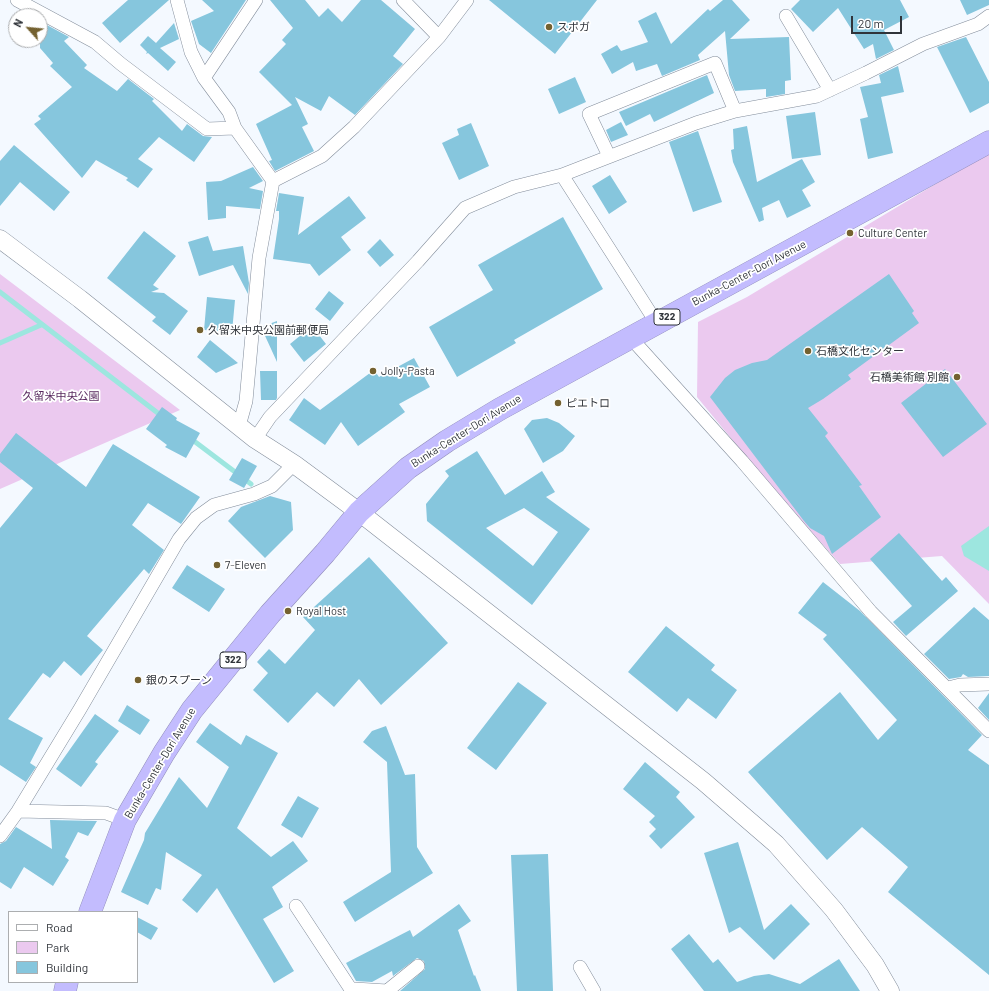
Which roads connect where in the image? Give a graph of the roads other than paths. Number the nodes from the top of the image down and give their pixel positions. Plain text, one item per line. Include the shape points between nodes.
1 (17, 0) edge
2 (177, 0) edge
3 (256, 0) edge
4 (404, 0) edge
5 (467, 0) edge
6 (786, 16) dead end
7 (989, 16) edge
8 (439, 37) junction
9 (204, 78) junction
10 (830, 90) junction
11 (735, 111) junction
12 (234, 128) junction
13 (989, 142) edge
14 (608, 156) junction
15 (562, 175) junction
16 (273, 181) junction
17 (0, 239) edge
18 (656, 322) junction
19 (630, 337) junction
20 (239, 426) junction
21 (255, 439) junction
22 (294, 464) junction
23 (359, 512) junction
24 (989, 684) edge
25 (948, 688) junction
26 (989, 731) edge
27 (18, 811) junction
28 (125, 820) junction
29 (0, 836) edge
30 (296, 906) dead end
31 (90, 911) edge
32 (418, 966) dead end
33 (580, 967) dead end
34 (352, 991) edge
35 (594, 991) edge
36 (890, 991) edge

1 - 12 street via 95,42 207,129
2 - 9 street via 191,52
3 - 9 street
4 - 8 street
5 - 8 street
6 - 10 street
7 - 10 street via 978,24 923,44
8 - 16 street via 354,128 322,156
9 - 12 street via 229,112
10 - 11 street via 817,96
11 - 14 street
11 - 14 street via 715,63 589,114
12 - 16 street
13 - 18 highway, Bunka-Center-Dori Avenue / 322
14 - 15 street
15 - 18 street
15 - 21 street via 514,187 465,208 270,417
16 - 20 street via 259,258 246,401
17 - 20 street
18 - 19 highway, Bunka-Center-Dori Avenue / 322
19 - 23 highway, Bunka-Center-Dori Avenue / 322 via 447,441 408,468
19 - 25 street via 742,461 871,612
20 - 21 street
21 - 22 street
22 - 23 street
22 - 27 street via 272,486 214,505 196,518 179,539
23 - 28 highway, Bunka-Center-Dori Avenue / 322 via 270,614 192,710
23 - 36 street via 703,781 776,844 834,910 875,965
24 - 25 street
25 - 26 street
27 - 28 street via 106,812
27 - 29 street
28 - 31 highway, Bunka-Center-Dori Avenue / 322
30 - 34 street
32 - 34 street via 387,991
33 - 35 street

